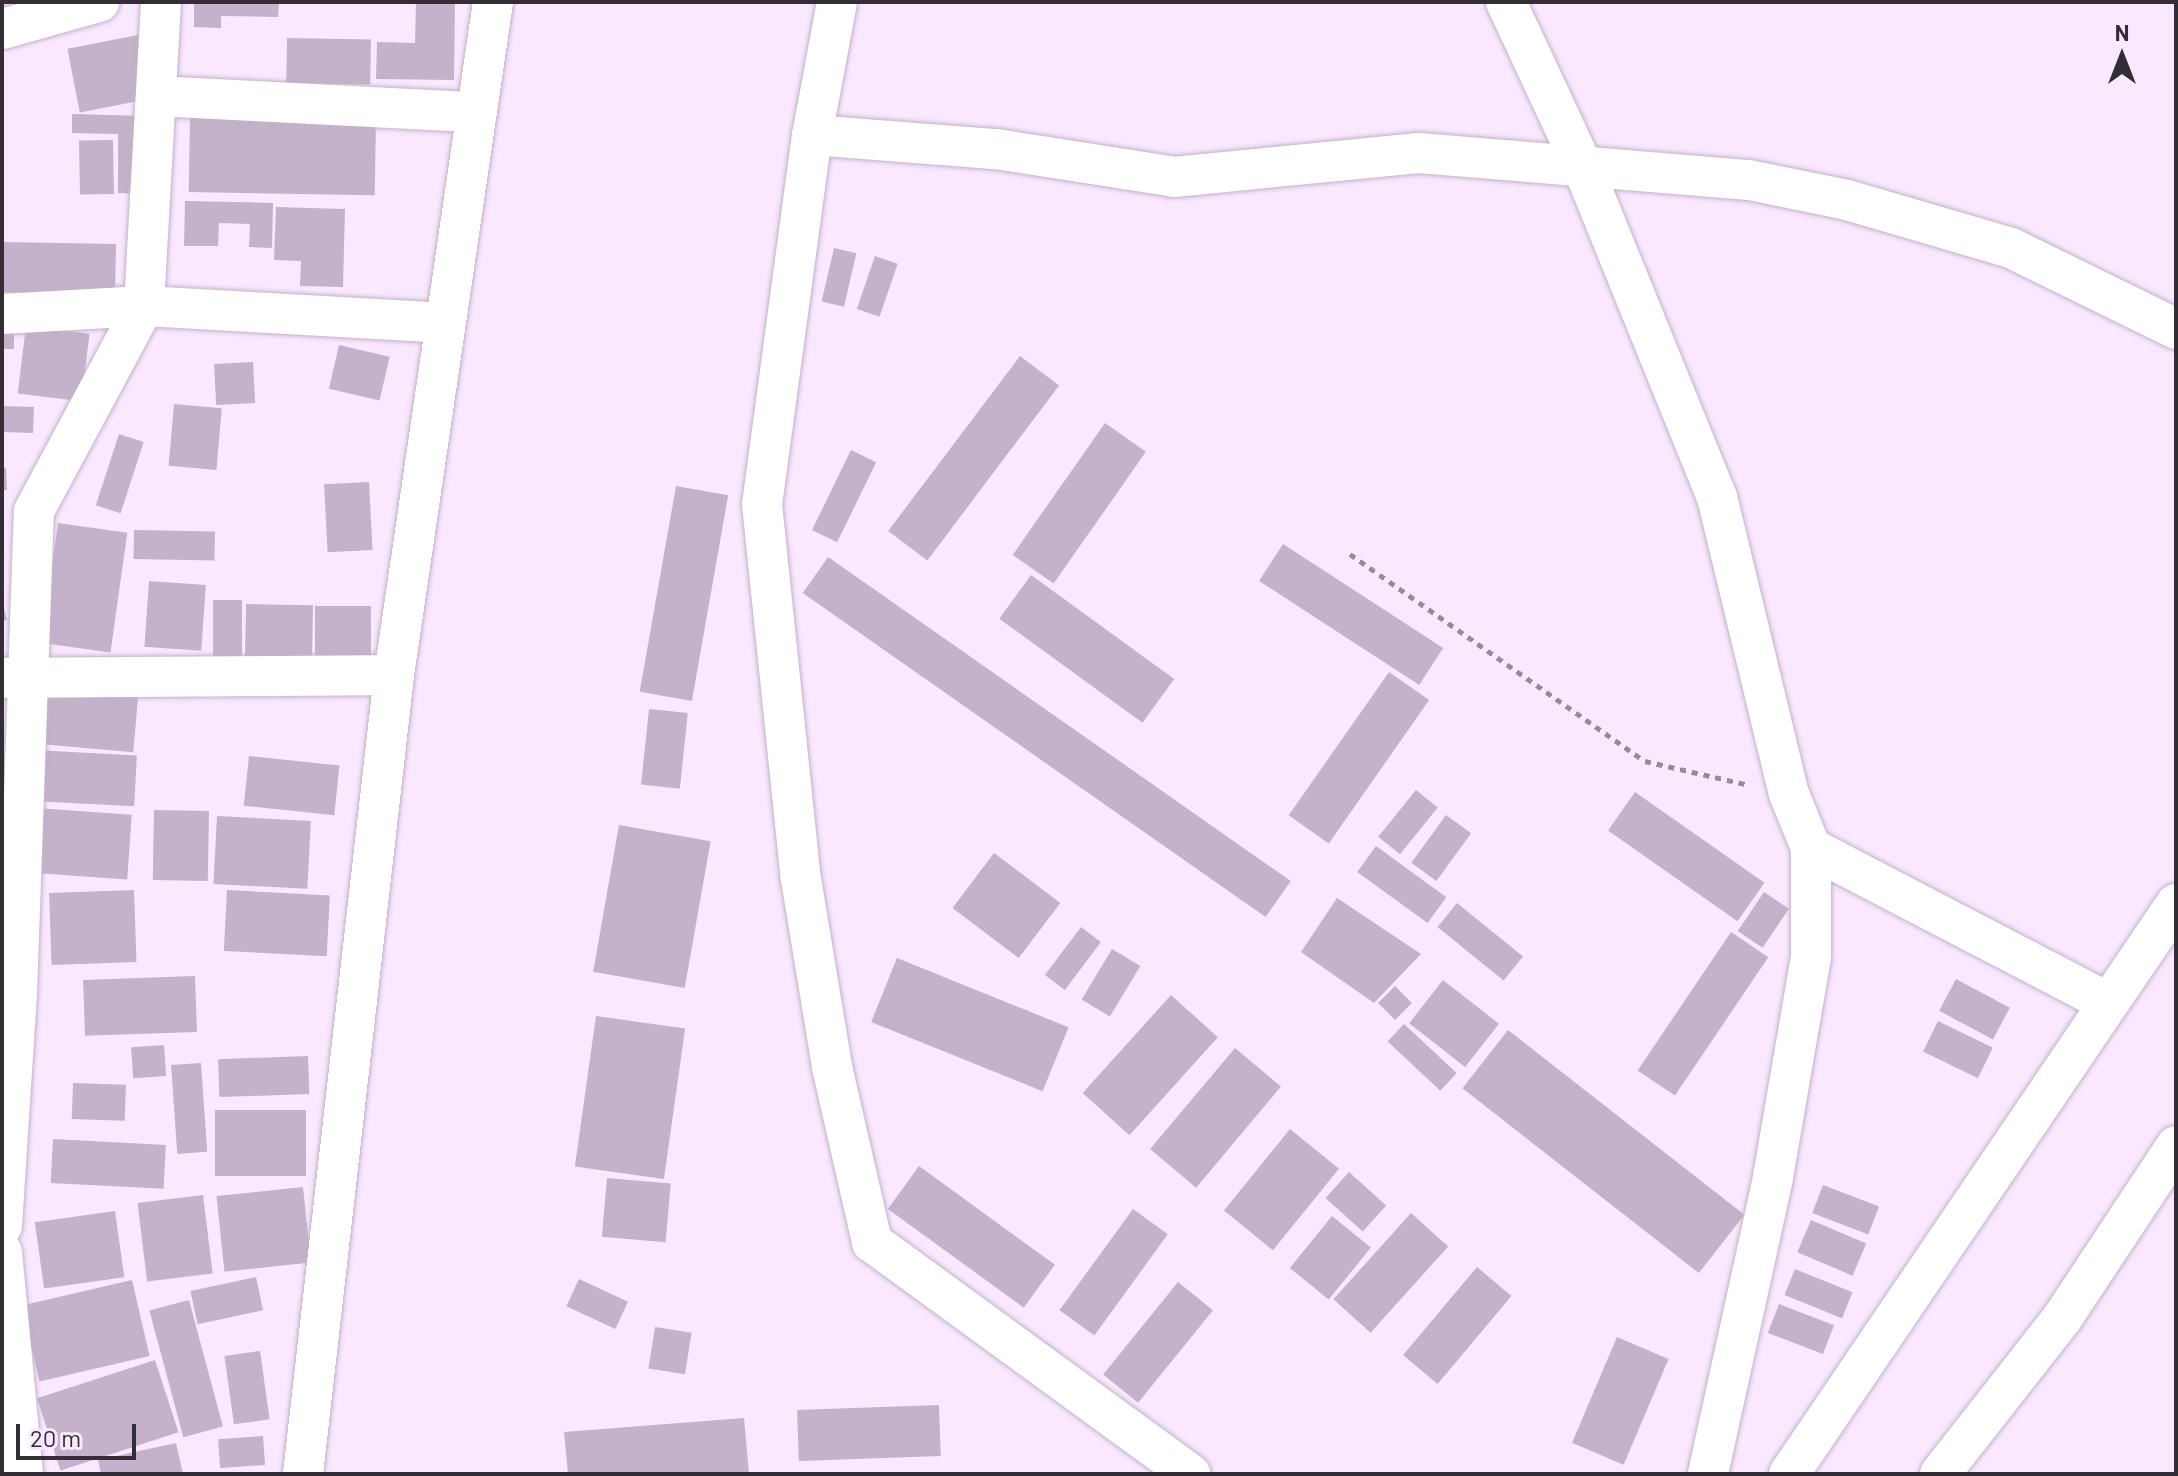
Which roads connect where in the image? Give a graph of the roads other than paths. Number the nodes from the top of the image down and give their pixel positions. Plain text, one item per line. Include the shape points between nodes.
1 (99, 2) edge
2 (161, 2) edge
3 (493, 2) edge
4 (837, 2) edge
5 (1506, 2) edge
6 (2, 29) edge
7 (156, 96) junction
8 (475, 112) junction
9 (812, 135) junction
10 (1582, 165) junction
11 (144, 306) junction
12 (2, 314) edge
13 (444, 323) junction
14 (2176, 329) edge
15 (18, 515) edge
16 (394, 675) junction
17 (14, 677) edge
18 (1811, 848) junction
19 (2176, 904) edge
20 (10, 994) edge
21 (2107, 1002) junction
22 (2176, 1146) edge
23 (2, 1226) edge
24 (2, 1252) edge
25 (15, 1458) edge
26 (303, 1474) edge
27 (1190, 1474) edge
28 (1708, 1474) edge
29 (1789, 1474) edge
30 (1940, 1474) edge

1 - 6 street
2 - 7 street
3 - 8 street
4 - 9 street
5 - 10 street
7 - 8 street
7 - 11 street
8 - 13 street
9 - 10 street via 996,149 1174,177 1365,154
9 - 27 street via 762,504 801,879 832,1067 872,1242
10 - 14 street via 1749,180 1887,211 2011,248
10 - 18 street via 1717,497 1789,794
11 - 12 street
11 - 13 street
11 - 15 street
13 - 16 street
15 - 17 street
16 - 17 street
16 - 26 street
17 - 20 street
18 - 21 street
18 - 28 street via 1811,957 1773,1178
19 - 21 street
20 - 23 street
21 - 29 street
22 - 30 street via 2063,1317
24 - 25 street

